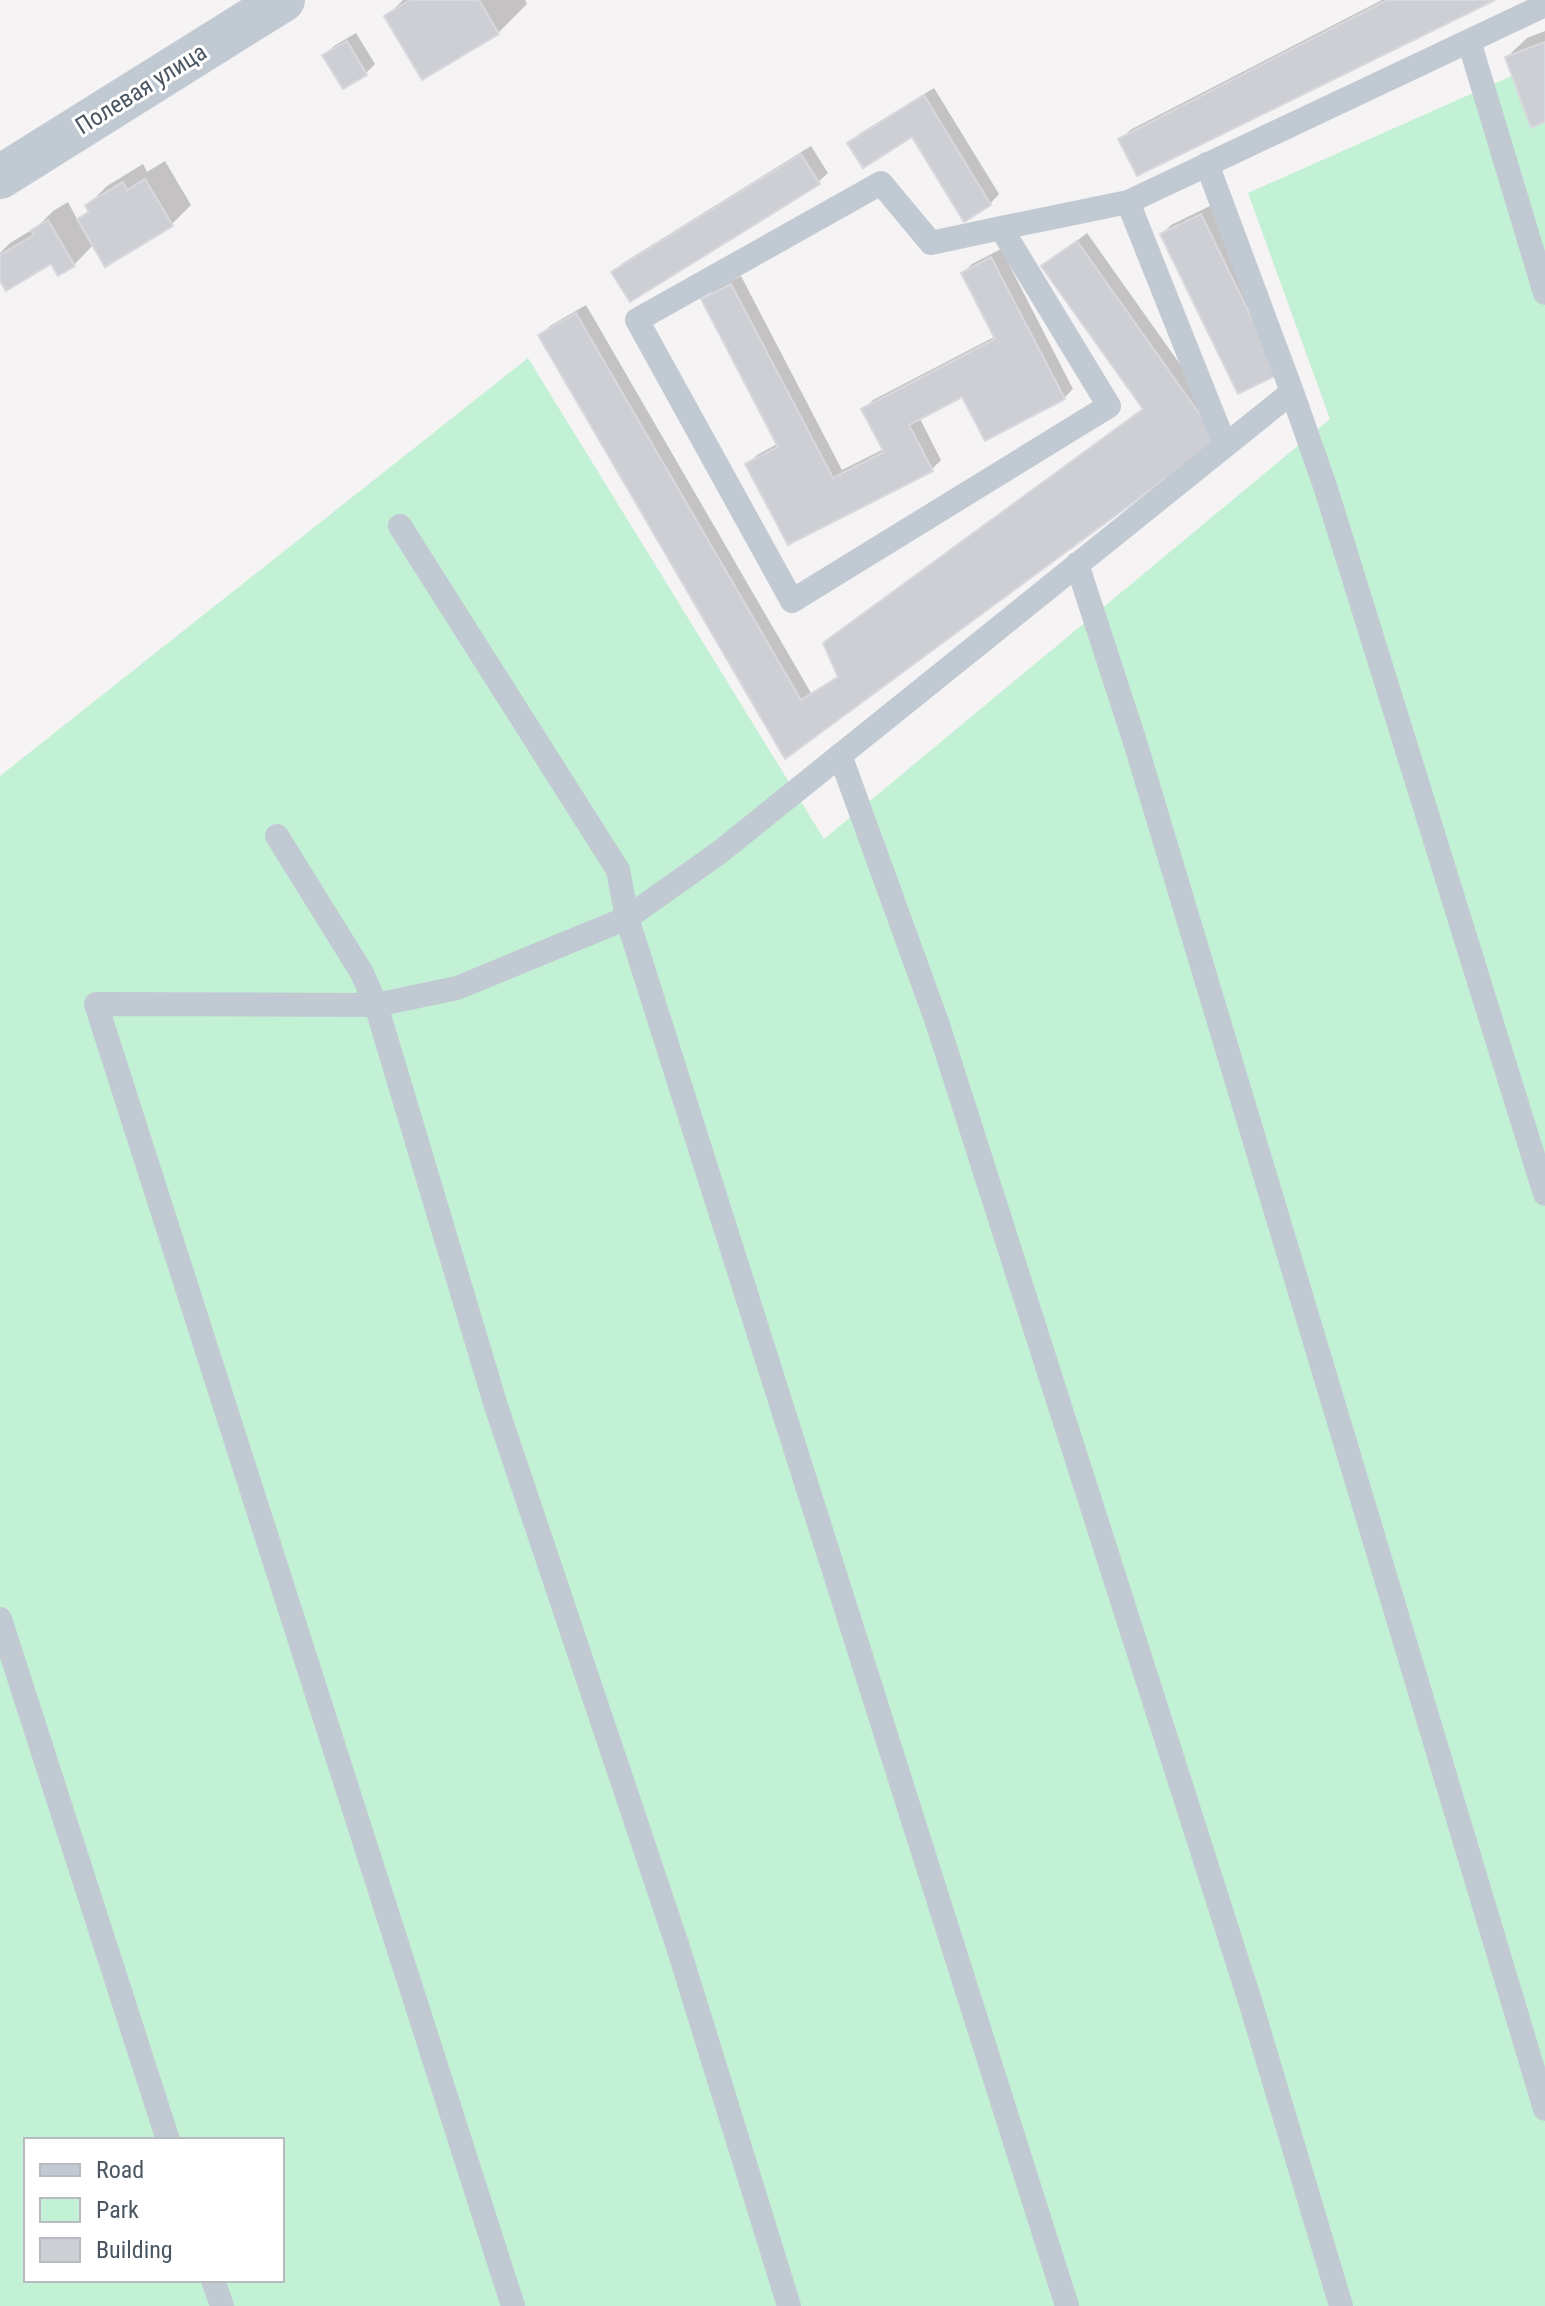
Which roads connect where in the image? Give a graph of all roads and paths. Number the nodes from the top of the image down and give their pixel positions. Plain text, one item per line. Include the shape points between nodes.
1 (283, 0) edge
2 (1545, 5) edge
3 (1469, 41) junction
4 (1207, 164) junction
5 (0, 177) edge
6 (1128, 202) junction
7 (1001, 228) junction
8 (1545, 293) edge
9 (1292, 392) junction
10 (1225, 445) junction
11 (400, 526) dead end
12 (1077, 564) junction
13 (840, 755) junction
14 (277, 836) dead end
15 (627, 918) junction
16 (376, 1005) junction
17 (1545, 1194) edge
18 (0, 1619) edge
19 (1545, 2109) edge
20 (167, 2138) edge
21 (214, 2282) edge
22 (222, 2306) edge
23 (513, 2306) edge
24 (789, 2306) edge
25 (1067, 2306) edge
26 (1341, 2306) edge

1 - 5 street, Полевая улица
2 - 3 lane
3 - 4 lane
3 - 8 lane
4 - 6 lane
4 - 9 lane
6 - 7 lane
6 - 10 lane
7 - 7 lane via 1109,406 792,601 637,320 881,183 931,243
9 - 10 lane
9 - 17 lane
10 - 12 lane
11 - 15 lane via 618,870
12 - 13 lane
12 - 19 lane
13 - 15 lane via 720,852
13 - 26 lane via 937,1022 1250,2001
14 - 16 lane via 362,973
15 - 16 lane via 457,988
15 - 25 lane
16 - 23 lane via 96,1004
16 - 24 lane via 496,1406 678,1947
18 - 20 lane
21 - 22 lane

